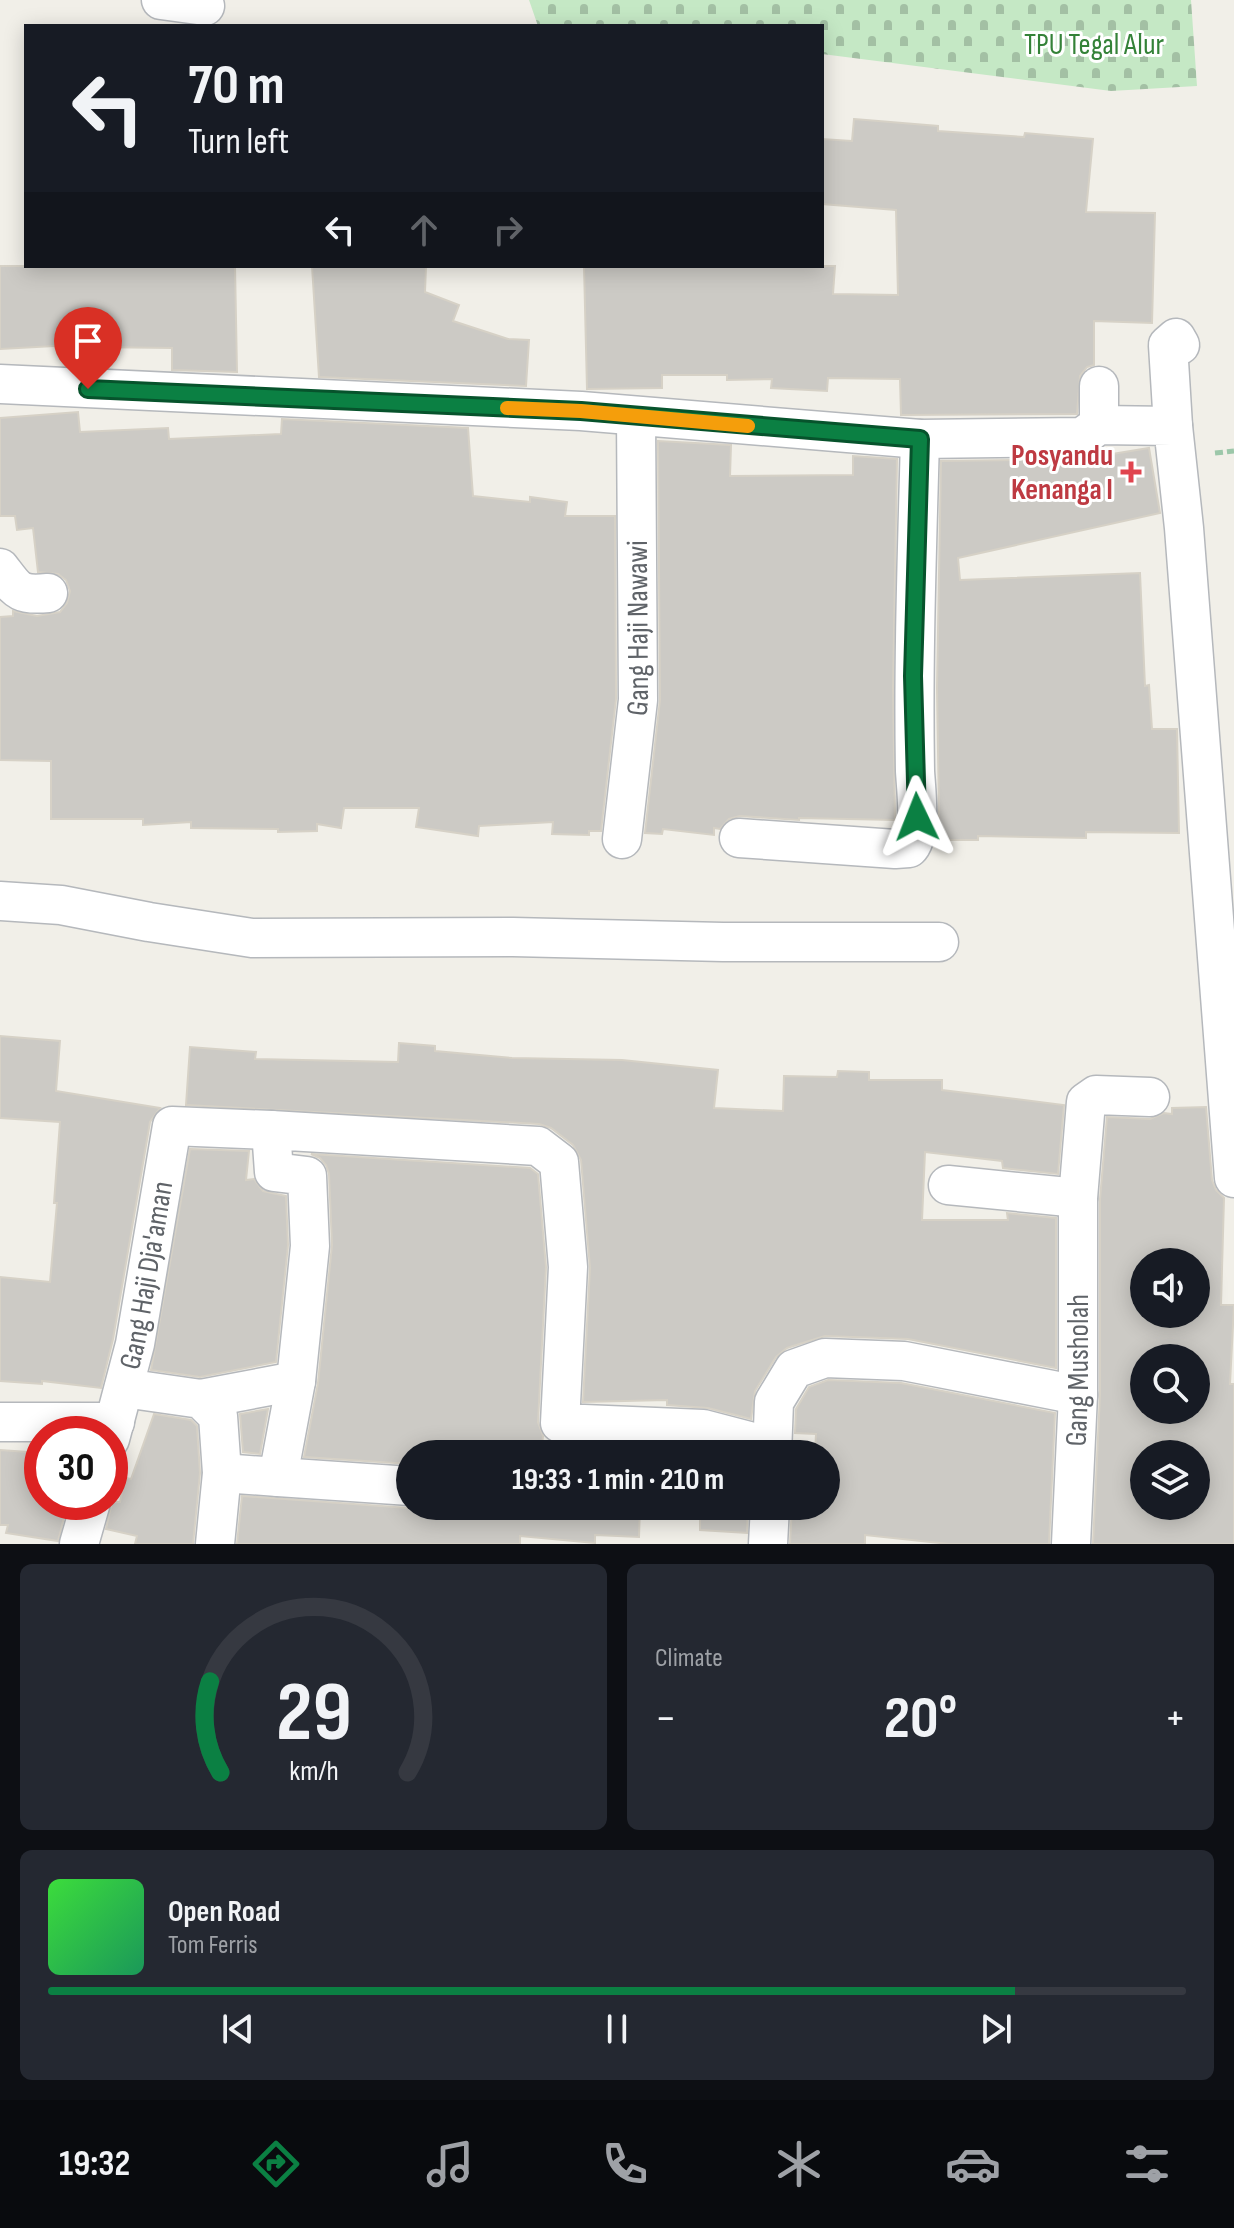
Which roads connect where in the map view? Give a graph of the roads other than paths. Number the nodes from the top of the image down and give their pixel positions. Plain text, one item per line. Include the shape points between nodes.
1 (161, 0) edge
2 (205, 6) dead end
3 (1180, 345) dead end
4 (0, 384) edge
5 (1099, 386) dead end
6 (636, 416) junction
7 (1099, 425) junction
8 (1173, 426) junction
9 (920, 439) junction
10 (0, 568) edge
11 (48, 593) dead end
12 (739, 838) dead end
13 (622, 839) dead end
14 (0, 901) edge
15 (939, 942) dead end
16 (1150, 1097) dead end
17 (271, 1130) junction
18 (1234, 1178) edge
19 (948, 1185) dead end
20 (1078, 1198) junction
21 (296, 1381) junction
22 (1078, 1395) junction
23 (201, 1399) junction
24 (116, 1416) edge
25 (24, 1421) edge
26 (0, 1422) edge
27 (557, 1438) edge
28 (739, 1440) edge
29 (772, 1440) edge
30 (222, 1473) junction
31 (278, 1477) junction
32 (396, 1485) edge
33 (86, 1520) edge
34 (769, 1520) edge
35 (79, 1544) edge
36 (215, 1544) edge
37 (768, 1544) edge
38 (1071, 1544) edge

1 - 2 street
3 - 8 street via 1176,338 1168,345
4 - 6 street
5 - 7 street
6 - 9 street
6 - 13 street, Gang Haji Nawawi via 638,700
7 - 8 street
7 - 9 street via 1082,437
8 - 18 street
9 - 12 street via 913,844 895,849
10 - 11 street via 20,591
14 - 15 street via 61,905 252,938
16 - 20 street, Gang Musholah via 1096,1095 1086,1102
17 - 21 street via 274,1172 307,1176 310,1246
17 - 24 street, Gang Haji Dja'aman via 172,1126 135,1344
17 - 27 street via 538,1146 559,1162 568,1267
19 - 20 street
20 - 22 street, Gang Musholah
21 - 23 street
21 - 31 street
22 - 29 street via 904,1361 825,1358 794,1369 774,1402
22 - 38 street, Gang Musholah
23 - 24 street
23 - 30 street via 218,1416
25 - 26 street
27 - 28 street via 703,1429
30 - 31 street
30 - 36 street
31 - 32 street
33 - 35 street
34 - 37 street

